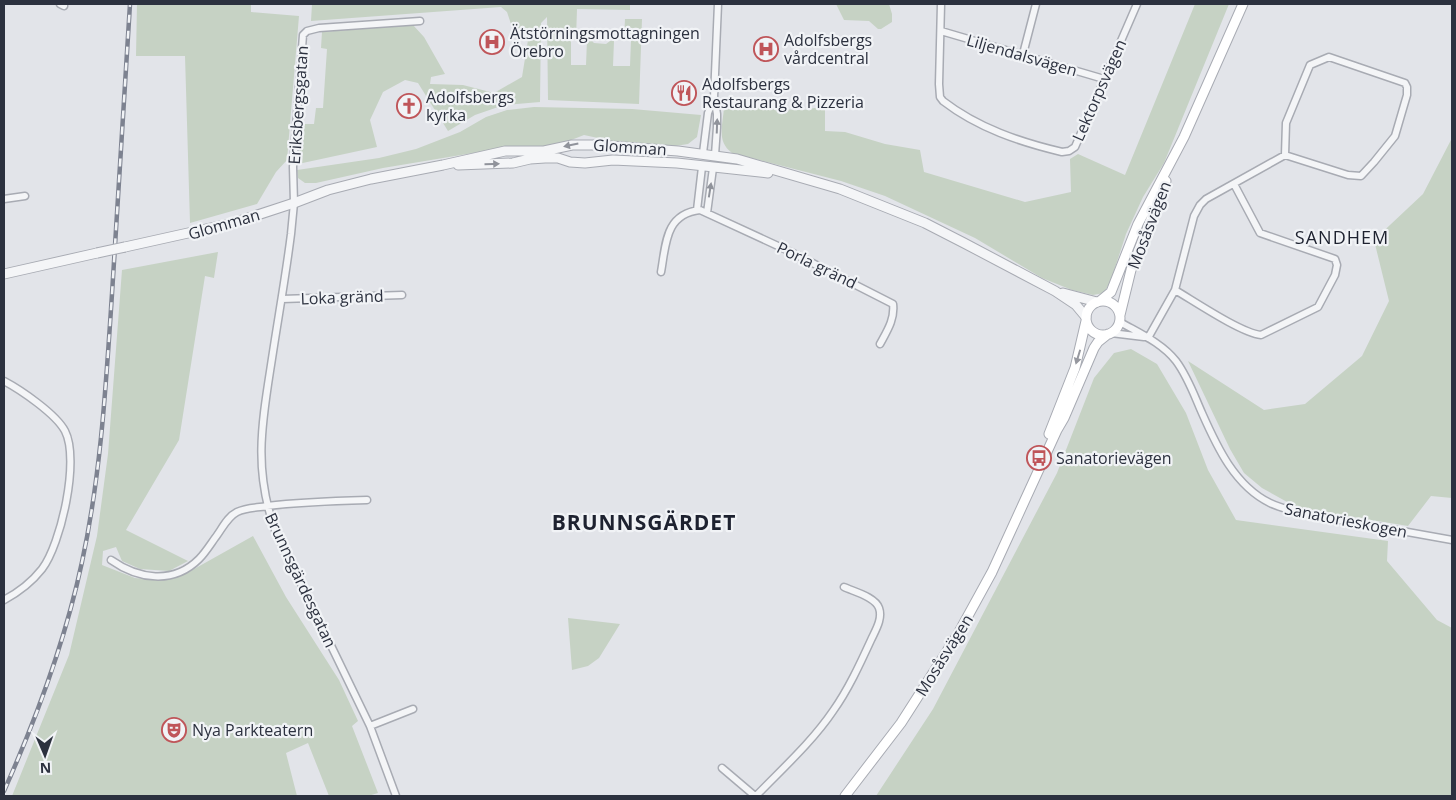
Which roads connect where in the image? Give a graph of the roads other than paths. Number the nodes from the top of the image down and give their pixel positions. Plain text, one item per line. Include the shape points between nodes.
1 (718, 4) edge
2 (941, 4) edge
3 (1036, 4) edge
4 (1137, 4) edge
5 (1241, 6) edge
6 (420, 21) dead end
7 (941, 31) junction
8 (1023, 54) junction
9 (1104, 79) junction
10 (714, 97) junction
11 (1184, 137) junction
12 (703, 153) junction
13 (715, 155) junction
14 (1285, 155) junction
15 (443, 165) junction
16 (702, 166) junction
17 (713, 168) junction
18 (787, 175) junction
19 (1234, 184) junction
20 (25, 196) dead end
21 (4, 199) edge
22 (294, 203) junction
23 (701, 211) junction
24 (661, 272) dead end
25 (4, 274) edge
26 (1175, 290) junction
27 (1056, 291) junction
28 (402, 295) dead end
29 (282, 299) junction
30 (1099, 301) junction
31 (1120, 318) junction
32 (1086, 319) junction
33 (1110, 334) junction
34 (1148, 338) junction
35 (880, 344) dead end
36 (4, 381) edge
37 (1070, 393) junction
38 (367, 500) dead end
39 (267, 506) junction
40 (1452, 540) edge
41 (111, 560) dead end
42 (844, 587) dead end
43 (4, 600) edge
44 (413, 709) dead end
45 (370, 726) junction
46 (722, 768) dead end
47 (396, 796) edge
48 (756, 796) edge
49 (845, 796) edge

1 - 10 street
2 - 7 street, Lektorpsvägen
3 - 8 street
4 - 9 street, Lektorpsvägen
5 - 11 main road, Mosåsvägen
6 - 22 street, Eriksbergsgatan via 319,28 303,35 293,168
7 - 8 street, Liljendalsvägen
7 - 9 street, Lektorpsvägen via 939,84 943,101 1003,135 1044,148 1062,152 1075,148
8 - 9 street, Liljendalsvägen
10 - 12 street via 708,113
13 -> 10 street via 717,120
11 - 30 main road, Mosåsvägen via 1138,224 1113,287
11 - 31 main road, Mosåsvägen via 1131,270
12 - 13 street, Glomman
12 -> 15 street, Glomman via 580,144 544,151 505,151
12 - 16 street
13 - 17 street
13 - 18 street, Glomman
14 - 14 street via 1361,176 1395,136 1408,95 1405,82 1329,57 1310,65 1286,123
14 - 19 street
15 -> 16 street, Glomman via 558,158 585,164 613,160
15 - 22 street, Glomman via 336,188
16 - 17 street, Glomman
16 - 23 street
17 - 18 street, Glomman
23 -> 17 street
18 - 27 street, Glomman via 840,189 926,223
19 - 26 street via 1206,199 1197,211
19 - 26 street via 1260,233 1335,259 1335,275 1318,307 1260,335 1230,322
20 - 21 street
22 - 25 street, Glomman, bridge via 210,229
22 - 29 street, Brunnsgärdesgatan
23 - 24 street via 690,211 678,218 670,229
23 - 35 street, Porla gränd via 893,304 891,323
26 - 34 street
27 - 30 street, Glomman
27 - 32 street, Glomman via 1076,305
28 - 29 street, Loka gränd
29 - 39 street, Brunnsgärdesgatan via 262,425 261,471
30 - 31 main road via 1117,307
30 - 32 main road via 1090,307
31 - 33 main road
31 - 34 street
32 - 33 main road via 1092,331 1100,335
32 -> 37 main road, Mosåsvägen
33 - 34 street
33 - 37 main road, Mosåsvägen via 1098,342
34 - 40 street, Sanatorieskogen via 1166,350 1185,375 1232,470 1269,503 1307,514
36 - 43 street via 57,420 69,441 71,459 58,536 52,552 35,577 18,593
37 - 49 main road, Mosåsvägen via 992,572 958,634 901,723
38 - 39 street
39 - 41 street via 236,512 199,559 177,573 146,576 122,568
39 - 45 street, Brunnsgärdesgatan
42 - 48 street via 879,606 879,622 834,710
44 - 45 street
45 - 47 street, Brunnsgärdesgatan
46 - 48 street

